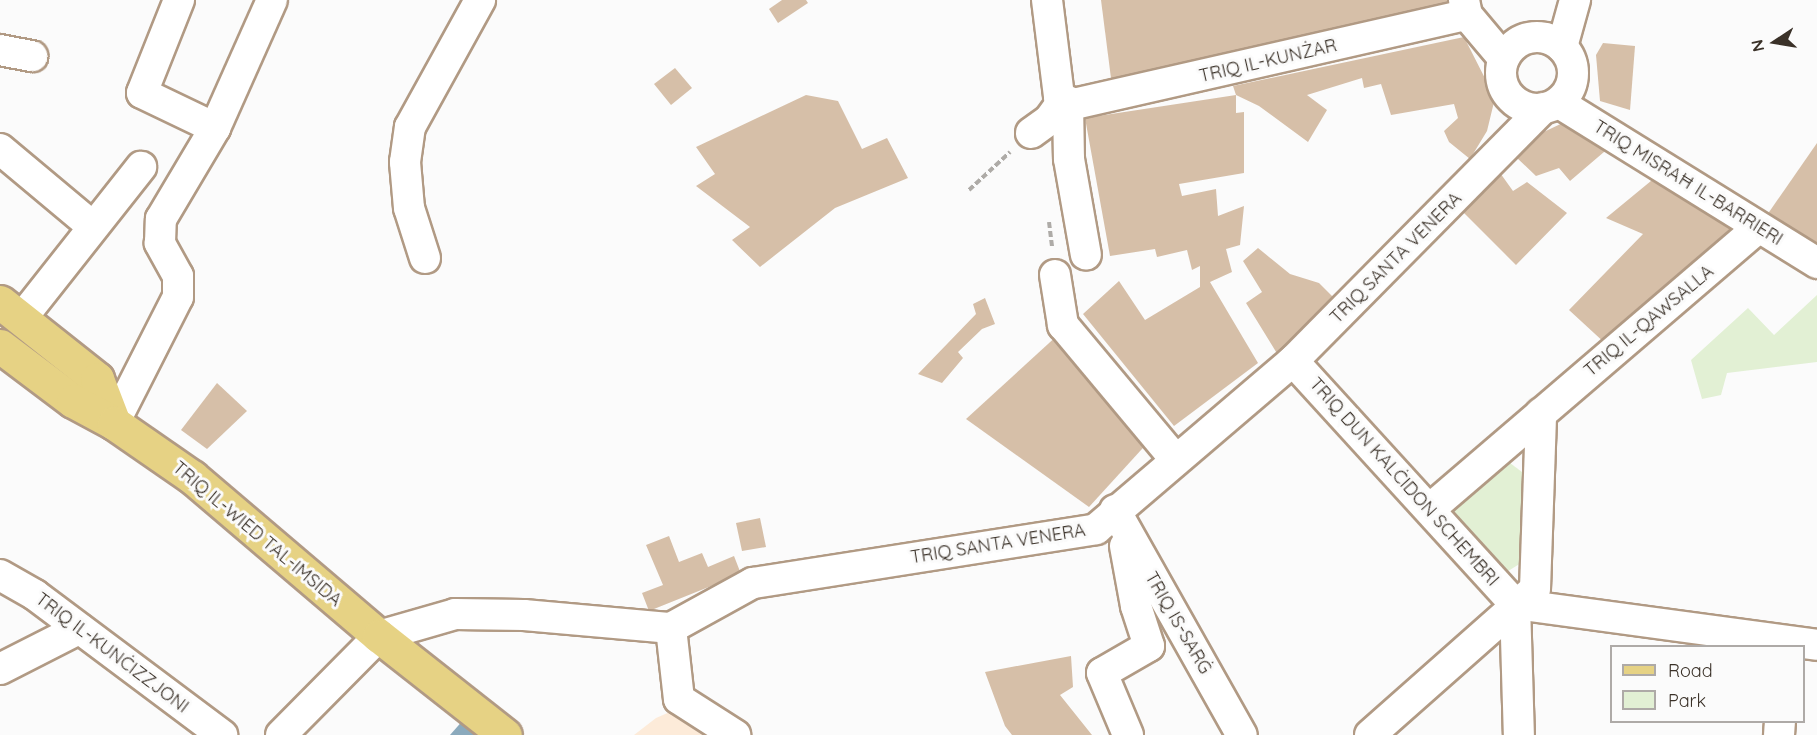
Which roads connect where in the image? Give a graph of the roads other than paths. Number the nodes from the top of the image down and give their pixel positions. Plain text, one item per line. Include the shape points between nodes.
1 (179, 0) edge
2 (272, 0) edge
3 (480, 0) edge
4 (1047, 0) edge
5 (1575, 0) edge
6 (1466, 8) edge
7 (1562, 47) junction
8 (0, 50) edge
9 (32, 56) dead end
10 (1504, 59) junction
11 (1066, 102) junction
12 (1539, 104) junction
13 (215, 128) junction
14 (1031, 134) road end
15 (0, 149) edge
16 (141, 167) dead end
17 (92, 226) junction
18 (1758, 228) junction
19 (1086, 255) dead end
20 (425, 258) dead end
21 (1817, 263) edge
22 (1055, 274) road end
23 (10, 310) edge
24 (0, 346) edge
25 (1293, 361) junction
26 (1541, 413) junction
27 (114, 423) junction
28 (1175, 459) junction
29 (1430, 509) junction
30 (1118, 517) junction
31 (0, 575) edge
32 (1515, 604) junction
33 (670, 628) junction
34 (79, 629) junction
35 (379, 636) junction
36 (1783, 643) edge
37 (1817, 645) edge
38 (0, 669) edge
39 (222, 735) edge
40 (280, 735) edge
41 (505, 735) edge
42 (735, 735) edge
43 (1128, 735) edge
44 (1242, 735) edge
45 (1370, 735) edge
46 (1519, 735) edge

1 - 13 street via 142,93
2 - 13 street
3 - 20 street via 410,127 405,162 409,208
4 - 11 street via 1059,98
5 - 7 street
6 - 10 street
6 - 11 street, TRIQ IL-KUNŻAR via 1081,104
7 - 10 street via 1553,40 1530,37 1519,41
7 - 12 street via 1572,67 1572,79
8 - 9 street
10 - 12 street via 1502,82
11 - 14 street
11 - 19 street via 1069,159
12 - 18 street, TRIQ MISRAĦ IL-BARRIERI
12 - 25 street, TRIQ SANTA VENERA via 1490,165
13 - 27 street via 161,219 160,243 178,276 178,297
15 - 17 street
16 - 17 street
17 - 23 street
18 - 21 street, TRIQ MISRAĦ IL-BARRIERI
18 - 26 street, TRIQ IL-QAWSALLA
22 - 28 street via 1063,325
23 - 27 main road via 97,378
24 - 27 main road, TRIQ IL-WIED TAL-IMSIDA via 73,401
25 - 28 street, TRIQ SANTA VENERA
25 - 29 street, TRIQ DUN KALĊIDON SCHEMBRI
26 - 29 street, TRIQ IL-QAWSALLA
26 - 32 street via 1534,589
27 - 35 main road, TRIQ IL-WIED TAL-IMSIDA via 192,477
28 - 30 street, TRIQ SANTA VENERA
29 - 32 street, TRIQ DUN KALĊIDON SCHEMBRI
30 - 33 street, TRIQ SANTA VENERA via 1096,529 753,583
30 - 43 street via 1136,606 1149,646 1102,673
30 - 44 street, TRIQ IS-SARĠ
31 - 34 street, TRIQ IL-KUNĊIZZJONI via 12,579
32 - 36 street
32 - 45 street
32 - 46 street
33 - 35 street via 524,615 455,614
33 - 42 street via 679,699
34 - 38 street
34 - 39 street, TRIQ IL-KUNĊIZZJONI
35 - 40 street
35 - 41 main road, TRIQ IL-WIED TAL-IMSIDA
36 - 37 street

